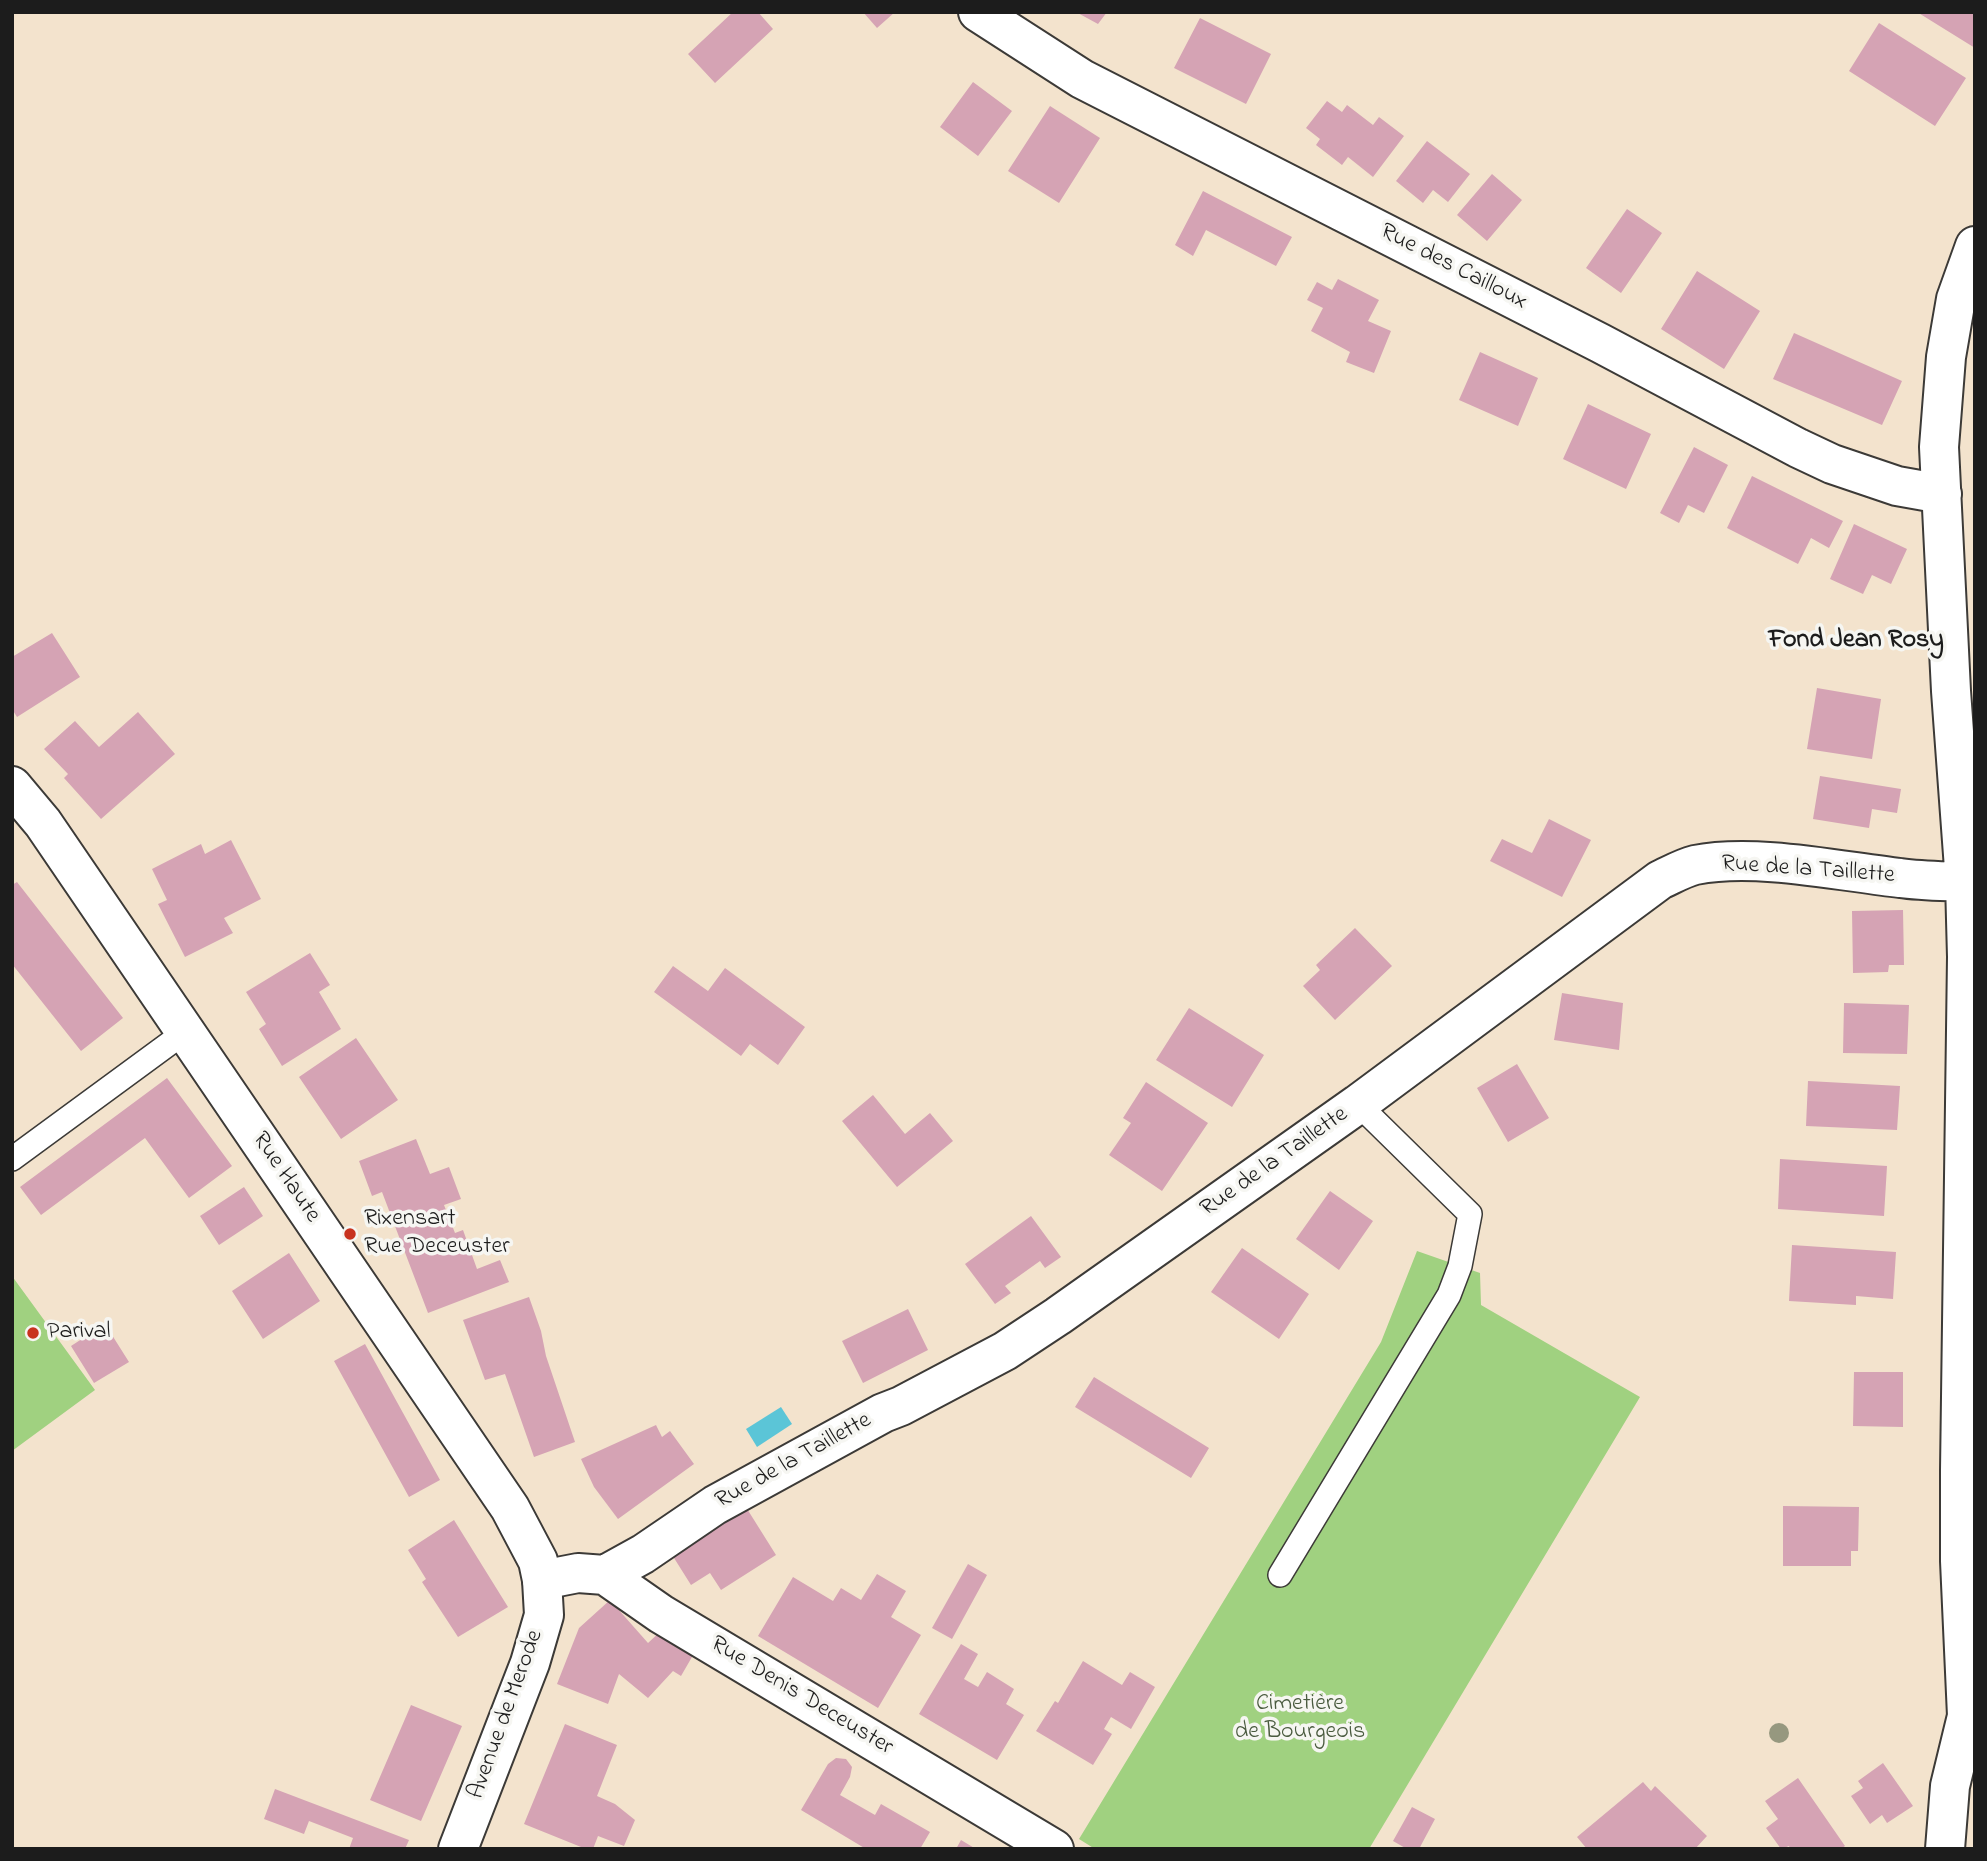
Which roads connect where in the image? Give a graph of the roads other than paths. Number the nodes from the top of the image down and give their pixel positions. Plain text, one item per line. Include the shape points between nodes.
1 (978, 12) edge
2 (1975, 246) edge
3 (1942, 494) junction
4 (12, 786) edge
5 (1965, 882) junction
6 (1971, 958) edge
7 (185, 1032) junction
8 (1358, 1104) junction
9 (12, 1160) edge
10 (605, 1575) junction
11 (1280, 1575) dead end
12 (542, 1580) junction
13 (1971, 1728) edge
14 (458, 1849) edge
15 (1054, 1849) edge
16 (1945, 1849) edge

1 - 3 street, Rue des Cailloux via 1082,79 1798,448 1897,486
2 - 3 street via 1956,299 1946,357 1938,447
3 - 5 street
4 - 7 street, Rue Haute via 43,823
5 - 6 street
5 - 8 street, Rue de la Taillette via 1770,863 1693,865 1660,880
6 - 13 street via 1959,1470
7 - 9 lane
7 - 12 street, Rue Haute via 510,1508 538,1561
8 - 10 street, Rue de la Taillette via 1005,1351 715,1505
8 - 11 lane via 1470,1214 1449,1295
10 - 12 street via 578,1573
10 - 15 street, Rue Denis Deceuster via 661,1614
12 - 14 street, Avenue de Merode via 544,1615 530,1663
13 - 16 street via 1950,1786

